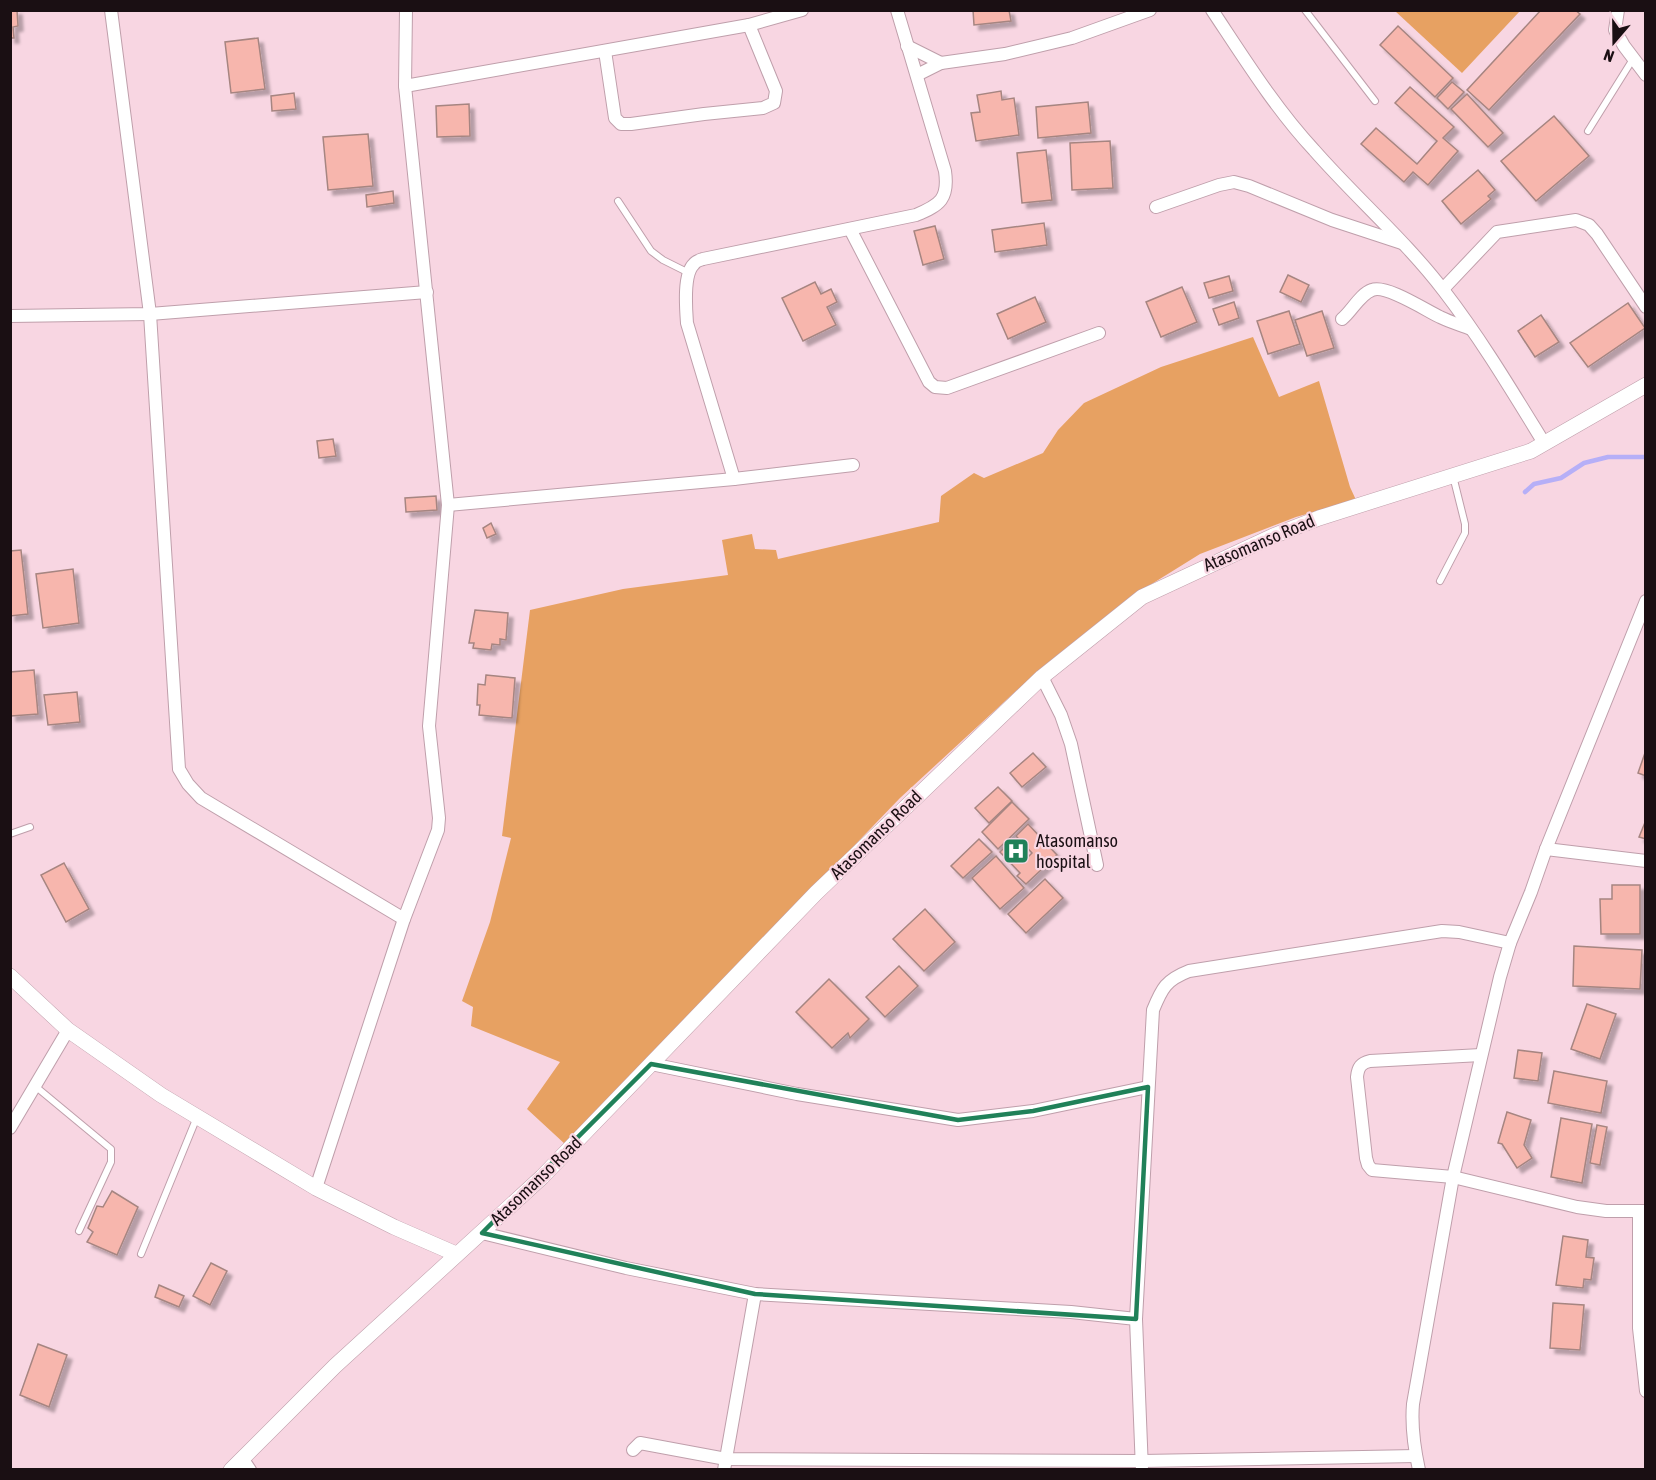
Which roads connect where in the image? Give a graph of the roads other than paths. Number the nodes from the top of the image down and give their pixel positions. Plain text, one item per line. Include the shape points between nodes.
1 (111, 10) edge
2 (406, 10) edge
3 (802, 10) edge
4 (897, 10) edge
5 (1150, 10) edge
6 (1212, 10) edge
7 (1305, 10) edge
8 (1618, 10) edge
9 (749, 25) junction
10 (907, 46) junction
11 (605, 51) junction
12 (1633, 59) junction
13 (940, 63) junction
14 (917, 75) junction
15 (1646, 75) edge
16 (405, 86) junction
17 (1375, 101) dead end
18 (1588, 132) dead end
19 (618, 201) dead end
20 (1156, 207) dead end
21 (850, 229) junction
22 (1403, 243) junction
23 (689, 273) junction
24 (1443, 289) junction
25 (427, 292) junction
26 (1646, 307) edge
27 (150, 314) junction
28 (10, 316) edge
29 (1342, 319) dead end
30 (1472, 330) junction
31 (1099, 333) dead end
32 (1646, 385) edge
33 (1544, 443) junction
34 (853, 465) dead end
35 (1453, 476) junction
36 (734, 479) junction
37 (448, 505) junction
38 (1440, 581) dead end
39 (1646, 601) edge
40 (1042, 677) junction
41 (30, 827) dead end
42 (10, 834) edge
43 (1546, 849) junction
44 (1646, 861) edge
45 (1097, 865) dead end
46 (404, 919) junction
47 (1510, 943) junction
48 (10, 976) edge
49 (68, 1030) junction
50 (1481, 1055) junction
51 (651, 1064) junction
52 (35, 1086) junction
53 (1148, 1087) junction
54 (197, 1117) junction
55 (10, 1128) edge
56 (1453, 1177) junction
57 (316, 1188) junction
58 (1642, 1211) edge
59 (79, 1231) dead end
60 (482, 1233) junction
61 (141, 1254) dead end
62 (456, 1254) junction
63 (754, 1294) junction
64 (1136, 1319) junction
65 (1644, 1358) edge
66 (1646, 1391) edge
67 (633, 1450) dead end
68 (1416, 1456) junction
69 (246, 1464) edge
70 (725, 1464) edge
71 (810, 1464) edge
72 (1035, 1465) edge
73 (1142, 1465) edge
74 (231, 1470) edge
75 (1419, 1470) edge

1 - 27 street
2 - 16 street
3 - 9 street
4 - 10 street
5 - 13 street via 1050,44
6 - 22 street via 1263,87 1313,149
7 - 17 lane
8 - 12 street via 1615,30
9 - 11 street
9 - 11 street via 776,91 774,103 763,108 621,124 615,118
10 - 13 street
10 - 14 street
11 - 16 street
12 - 15 street
12 - 18 lane
13 - 14 street
14 - 21 street via 945,171 943,200 916,215
16 - 25 street
19 - 23 lane via 651,251
20 - 22 street via 1234,183
21 - 23 street via 703,259 693,264
21 - 31 street via 935,387 947,388
22 - 24 street
23 - 36 street via 687,323
24 - 26 street via 1497,232 1576,220 1589,225
24 - 30 street
25 - 27 street
25 - 37 street
27 - 28 street
27 - 46 street via 179,769 201,798
29 - 30 street via 1365,295 1381,289
30 - 33 street
32 - 33 street, Atasomanso Road
33 - 35 street, Atasomanso Road via 1531,451
34 - 36 street
35 - 38 lane via 1465,533
35 - 40 street, Atasomanso Road via 1319,518 1142,597
36 - 37 street
37 - 46 street via 429,726 438,830
39 - 43 street
40 - 45 street via 1071,744
40 - 51 street, Atasomanso Road via 816,893
41 - 42 lane
43 - 44 street
43 - 47 street
46 - 57 street
47 - 50 street
47 - 53 street via 1442,931 1189,971 1173,977 1161,990 1154,1010
48 - 49 street
49 - 52 street
49 - 54 street
50 - 56 street
50 - 56 street via 1370,1061 1358,1069 1366,1158 1372,1170
51 - 53 street via 820,1098 958,1120 1033,1111
51 - 60 street, Atasomanso Road
52 - 55 street
52 - 59 lane via 111,1149 111,1162
53 - 64 street
54 - 57 street
54 - 61 lane
56 - 58 street via 1577,1207
56 - 68 street via 1413,1404 1411,1425
57 - 62 street
58 - 65 street via 1639,1328
60 - 62 street, Atasomanso Road
60 - 63 street
62 - 69 street, Atasomanso Road via 335,1366
63 - 64 street
63 - 70 street
64 - 73 street
65 - 66 street
67 - 70 street via 640,1443
68 - 73 street
68 - 75 street
69 - 74 street, Atasomanso Road
70 - 71 street
71 - 72 street
72 - 73 street

